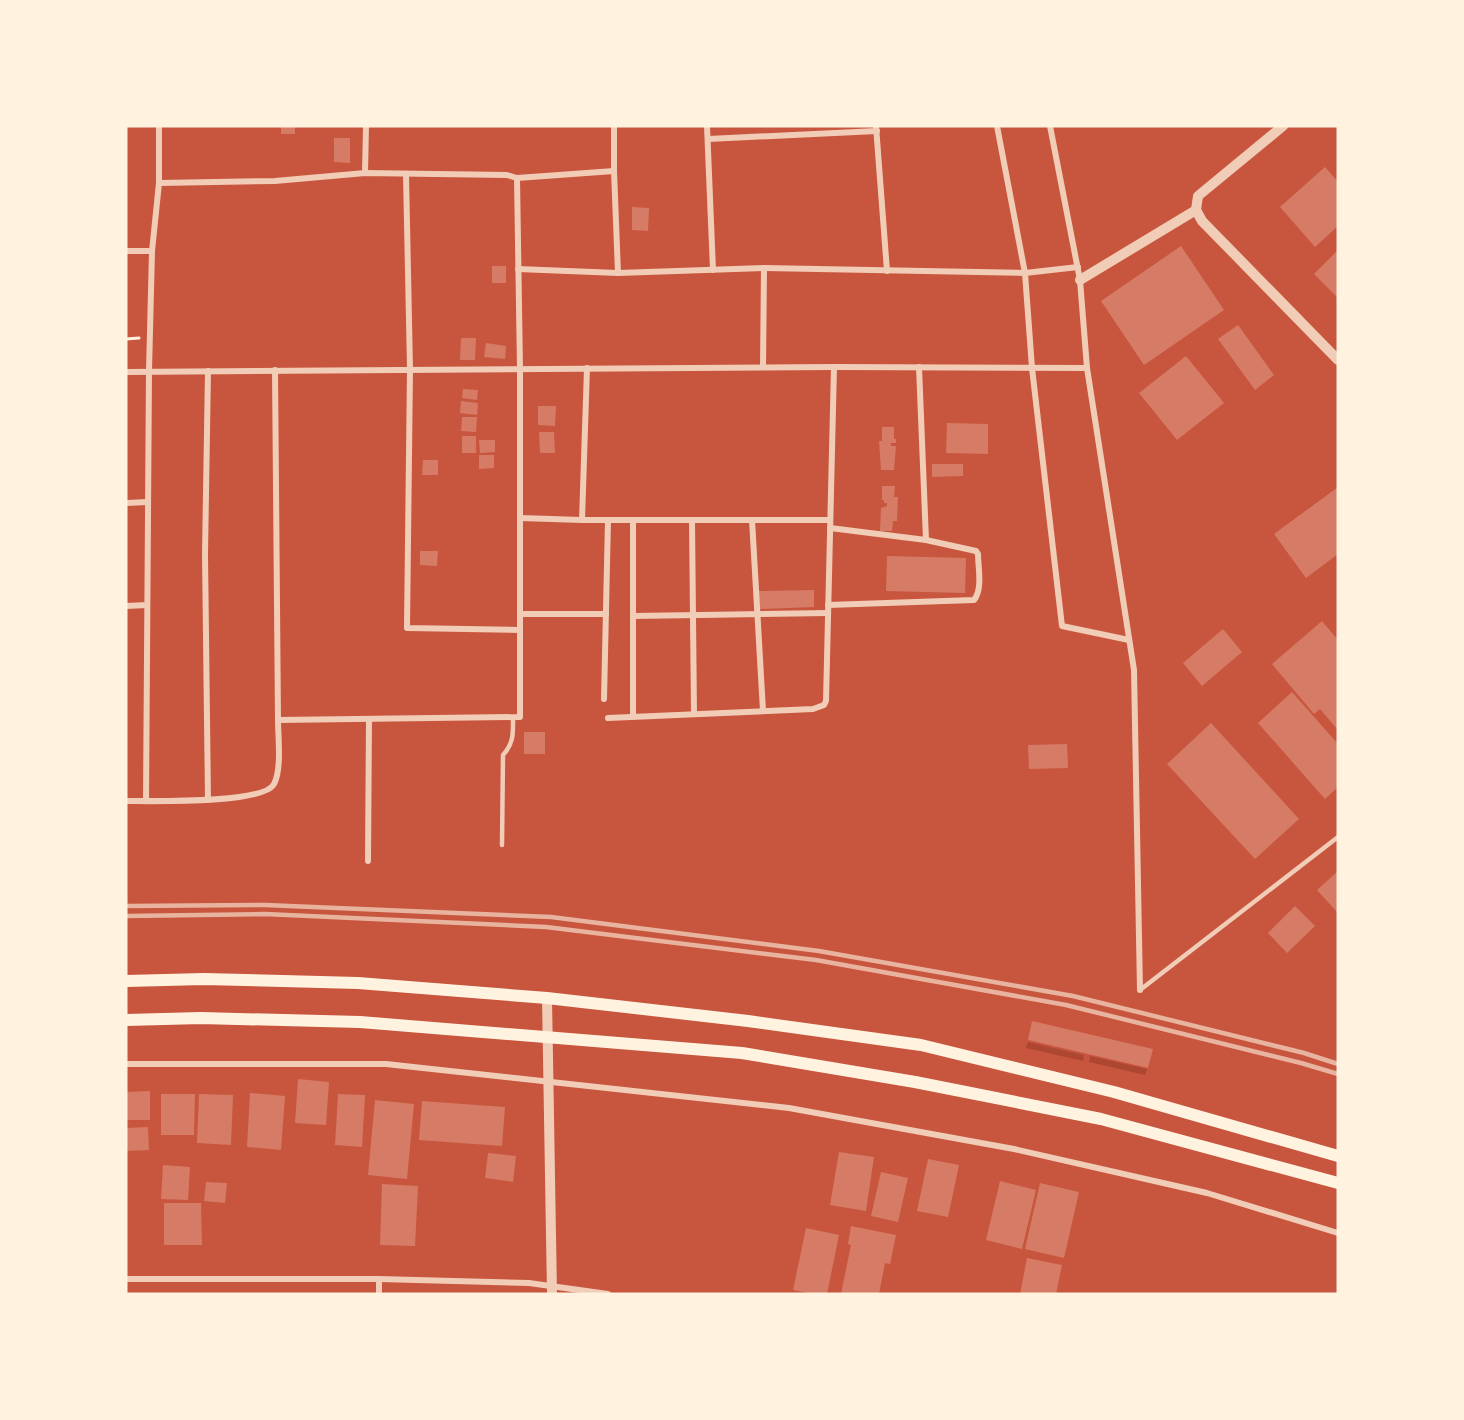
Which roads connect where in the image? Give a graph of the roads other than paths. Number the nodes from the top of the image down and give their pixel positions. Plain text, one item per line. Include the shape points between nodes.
1 (159, 126) edge
2 (366, 126) edge
3 (614, 126) edge
4 (707, 126) edge
5 (997, 126) edge
6 (1050, 126) edge
7 (1283, 126) edge
8 (877, 129) edge
9 (708, 139) junction
10 (614, 171) junction
11 (365, 173) junction
12 (406, 174) junction
13 (517, 178) junction
14 (159, 183) junction
15 (1196, 210) junction
16 (126, 251) edge
17 (152, 251) junction
18 (1078, 267) junction
19 (764, 268) junction
20 (518, 269) junction
21 (713, 270) junction
22 (887, 271) junction
23 (618, 273) junction
24 (1025, 273) junction
25 (1080, 280) junction
26 (1338, 360) edge
27 (763, 367) junction
28 (834, 367) junction
29 (919, 367) junction
30 (587, 368) junction
31 (1032, 368) junction
32 (1087, 368) junction
33 (410, 369) junction
34 (520, 369) junction
35 (275, 370) junction
36 (148, 371) junction
37 (208, 371) junction
38 (126, 372) edge
39 (148, 502) junction
40 (126, 503) edge
41 (520, 518) junction
42 (582, 520) junction
43 (608, 520) junction
44 (633, 520) junction
45 (692, 520) junction
46 (752, 520) junction
47 (830, 520) junction
48 (830, 528) junction
49 (926, 540) junction
50 (147, 605) junction
51 (828, 605) junction
52 (126, 606) edge
53 (828, 613) junction
54 (520, 614) junction
55 (606, 614) junction
56 (758, 614) junction
57 (693, 615) junction
58 (633, 616) junction
59 (520, 630) junction
60 (1129, 640) junction
61 (604, 699) dead end
62 (763, 711) junction
63 (694, 714) junction
64 (633, 716) junction
65 (513, 717) junction
66 (608, 718) dead end
67 (369, 719) junction
68 (278, 720) junction
69 (208, 800) junction
70 (126, 801) edge
71 (146, 801) junction
72 (1338, 837) edge
73 (502, 845) dead end
74 (368, 861) dead end
75 (126, 981) edge
76 (1140, 990) joint
77 (547, 998) junction
78 (126, 1020) edge
79 (546, 1036) junction
80 (126, 1064) edge
81 (548, 1083) junction
82 (1338, 1156) edge
83 (1338, 1183) edge
84 (1338, 1233) edge
85 (126, 1279) edge
86 (379, 1279) junction
87 (552, 1290) edge
88 (379, 1294) edge
89 (608, 1294) edge

1 - 14 street
2 - 11 street
3 - 10 street
4 - 9 street
5 - 24 street
6 - 18 street
7 - 15 street via 1198,196
8 - 9 street
8 - 22 street
9 - 21 street
10 - 13 street
10 - 23 street
11 - 12 street
11 - 14 street
12 - 13 street
12 - 33 street
13 - 20 street
14 - 17 street
15 - 25 street
15 - 26 street via 1202,221
16 - 17 street
17 - 36 street
18 - 24 street
18 - 25 street
19 - 21 street
19 - 22 street
19 - 27 street
20 - 23 street
20 - 34 street
21 - 23 street
22 - 24 street
24 - 31 street
25 - 32 street
27 - 28 street
27 - 30 street
28 - 29 street
28 - 47 street
29 - 31 street
29 - 49 street
30 - 34 street
30 - 42 street
31 - 32 street
31 - 60 street via 1062,626
32 - 60 street
33 - 34 street
33 - 35 street
33 - 59 street via 407,628
34 - 41 street
35 - 37 street
35 - 68 street
36 - 37 street
36 - 38 street
36 - 39 street
37 - 69 street
39 - 40 street
39 - 50 street
41 - 42 street
41 - 54 street
42 - 43 street
43 - 44 street
43 - 55 street
44 - 45 street
44 - 58 street
45 - 46 street
45 - 57 street
46 - 47 street
46 - 56 street
47 - 48 street
48 - 49 street
48 - 51 street
49 - 51 street via 976,551 979,587 974,600
50 - 52 street
50 - 71 street
51 - 53 street
53 - 56 street
53 - 62 street via 824,705
54 - 55 street
54 - 59 street
55 - 61 street
56 - 57 street
56 - 62 street
57 - 58 street
57 - 63 street
58 - 64 street
59 - 65 street via 520,717
60 - 76 street via 1134,670
62 - 63 street
63 - 64 street
64 - 66 street
65 - 67 street
65 - 73 lane via 514,737 503,755
67 - 68 street
67 - 74 street
68 - 69 street via 278,770 272,788 256,795
69 - 71 street
70 - 71 street
72 - 76 lane
75 - 77 main road via 358,983
77 - 79 street
77 - 82 main road via 921,1045 1114,1092
78 - 79 main road via 360,1022
79 - 81 street
79 - 83 main road via 742,1053 915,1082 1101,1119
80 - 81 street via 386,1064
81 - 84 street via 789,1108 1014,1149 1208,1193
81 - 87 street
85 - 86 street
86 - 87 street via 530,1283
86 - 88 street
87 - 89 street

